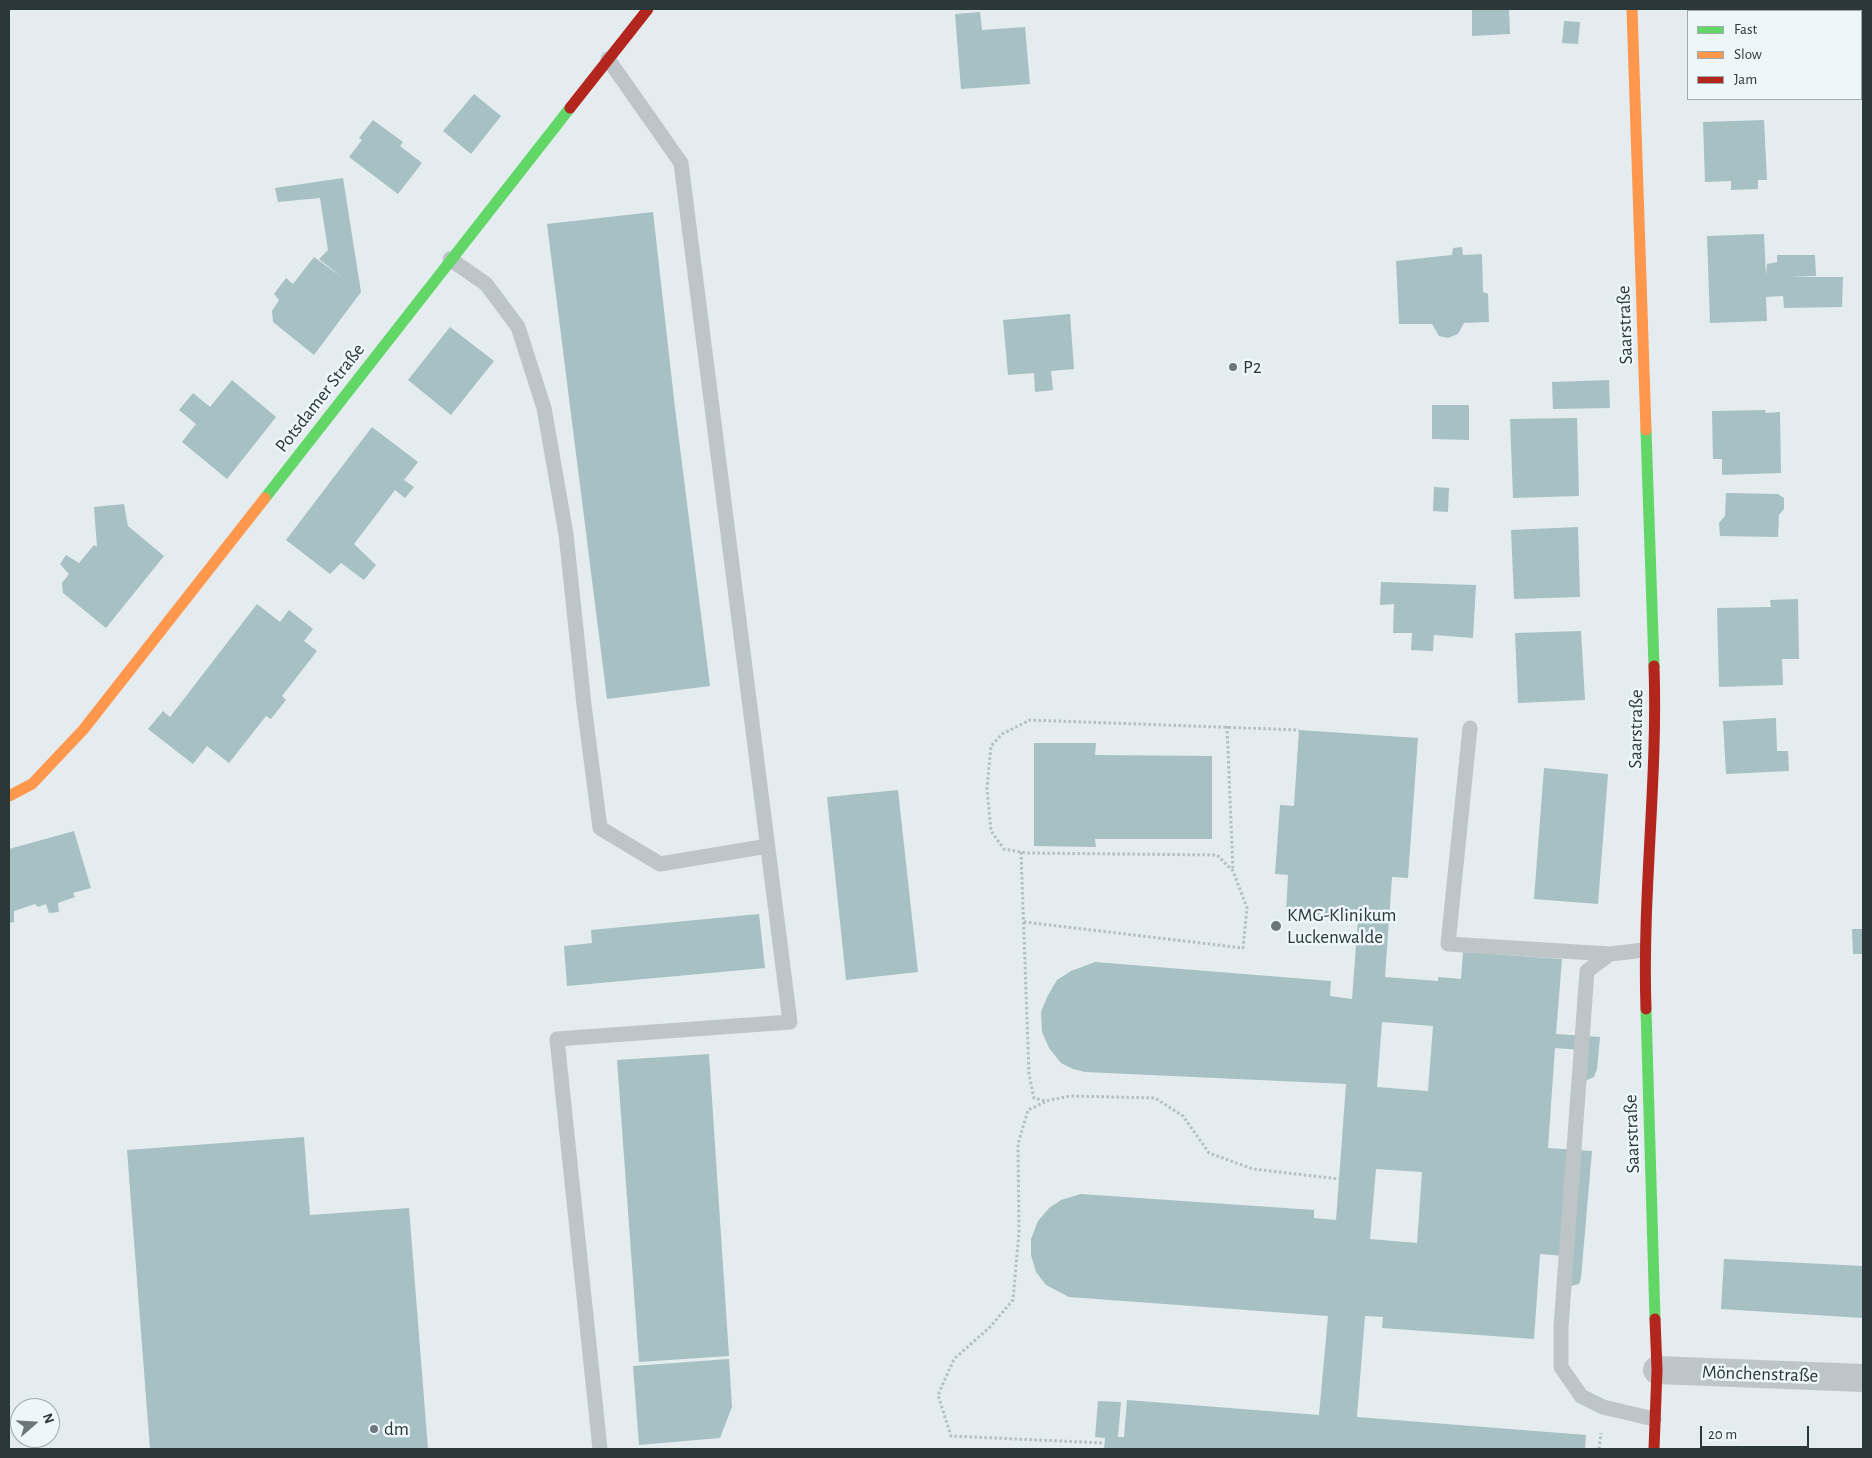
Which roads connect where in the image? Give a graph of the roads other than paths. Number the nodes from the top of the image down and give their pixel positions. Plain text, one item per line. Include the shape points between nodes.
1 (648, 9) edge
2 (1632, 9) edge
3 (608, 59) junction
4 (450, 259) junction
5 (1470, 728) dead end
6 (9, 796) edge
7 (768, 846) junction
8 (1644, 950) junction
9 (1610, 954) junction
10 (1657, 1370) junction
11 (1863, 1378) edge
12 (1654, 1419) junction
13 (600, 1449) edge
14 (1654, 1449) edge

1 - 3 street, Potsdamer Straße
2 - 8 street, Saarstraße via 1656,721
3 - 4 street, Potsdamer Straße
3 - 7 lane via 681,163
4 - 6 street, Potsdamer Straße via 83,730 32,784
4 - 7 lane via 486,284 518,327 544,408 566,534 600,828 660,864
5 - 9 lane via 1448,944
7 - 13 lane via 790,1022 556,1040
8 - 9 lane
8 - 10 street, Saarstraße
9 - 12 lane via 1586,971 1561,1327 1561,1367 1581,1396 1603,1408
10 - 11 street, Mönchenstraße
10 - 12 street, Saarstraße
12 - 14 street, Saarstraße

